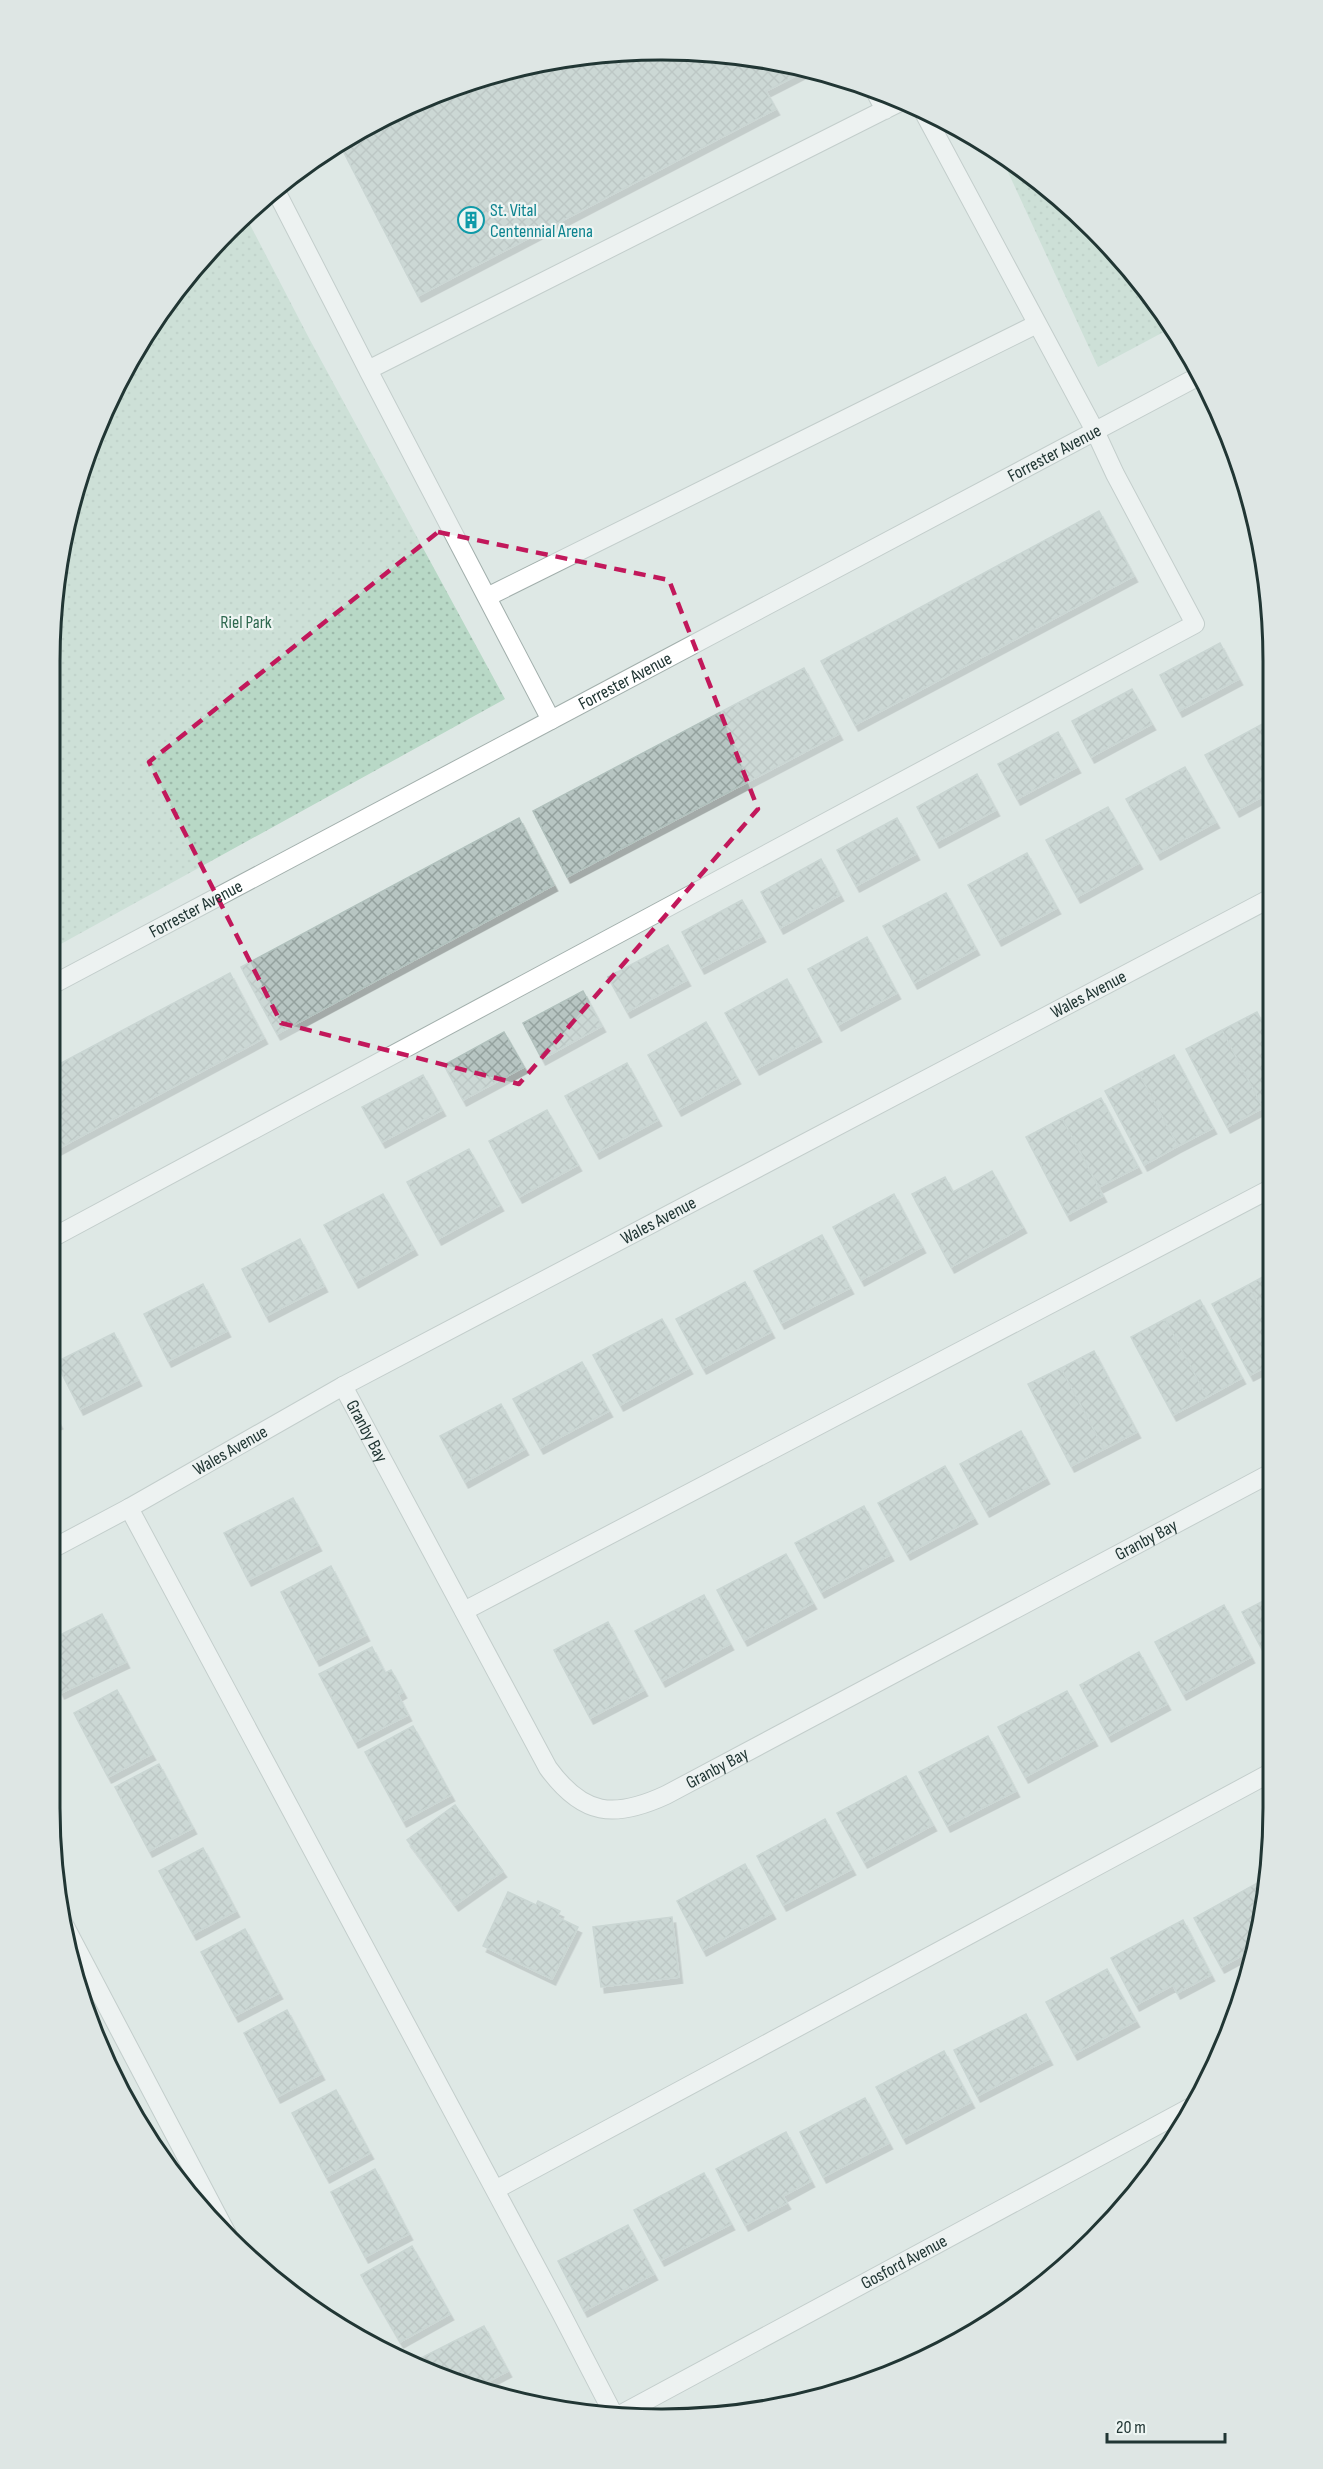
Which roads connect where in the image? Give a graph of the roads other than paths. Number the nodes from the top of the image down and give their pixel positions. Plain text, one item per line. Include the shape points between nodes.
1 (881, 102) edge
2 (892, 106) edge
3 (885, 110) junction
4 (929, 123) edge
5 (279, 197) edge
6 (1037, 324) junction
7 (368, 370) junction
8 (1192, 379) edge
9 (1095, 431) junction
10 (487, 597) junction
11 (551, 720) junction
12 (1263, 902) edge
13 (60, 981) edge
14 (1263, 1193) edge
15 (60, 1234) edge
16 (343, 1386) junction
17 (1263, 1477) edge
18 (129, 1508) junction
19 (60, 1545) edge
20 (464, 1611) junction
21 (1263, 1777) edge
22 (77, 1950) edge
23 (1179, 2114) edge
24 (495, 2190) junction
25 (214, 2209) edge
26 (610, 2407) edge
27 (631, 2408) edge

1 - 3 street
2 - 3 street
3 - 7 street
4 - 6 street
5 - 7 street
6 - 9 street
6 - 10 street
7 - 10 street
8 - 9 street, Forrester Avenue
9 - 11 street, Forrester Avenue
9 - 15 street via 1195,624
10 - 11 street
11 - 13 street, Forrester Avenue
12 - 16 street, Wales Avenue
14 - 20 street
16 - 18 street, Wales Avenue
16 - 20 street, Granby Bay
17 - 20 street, Granby Bay via 638,1808 596,1808 575,1799 561,1785
18 - 19 street, Wales Avenue
18 - 24 street
21 - 24 street
22 - 25 street
23 - 27 street, Gosford Avenue
24 - 26 street

